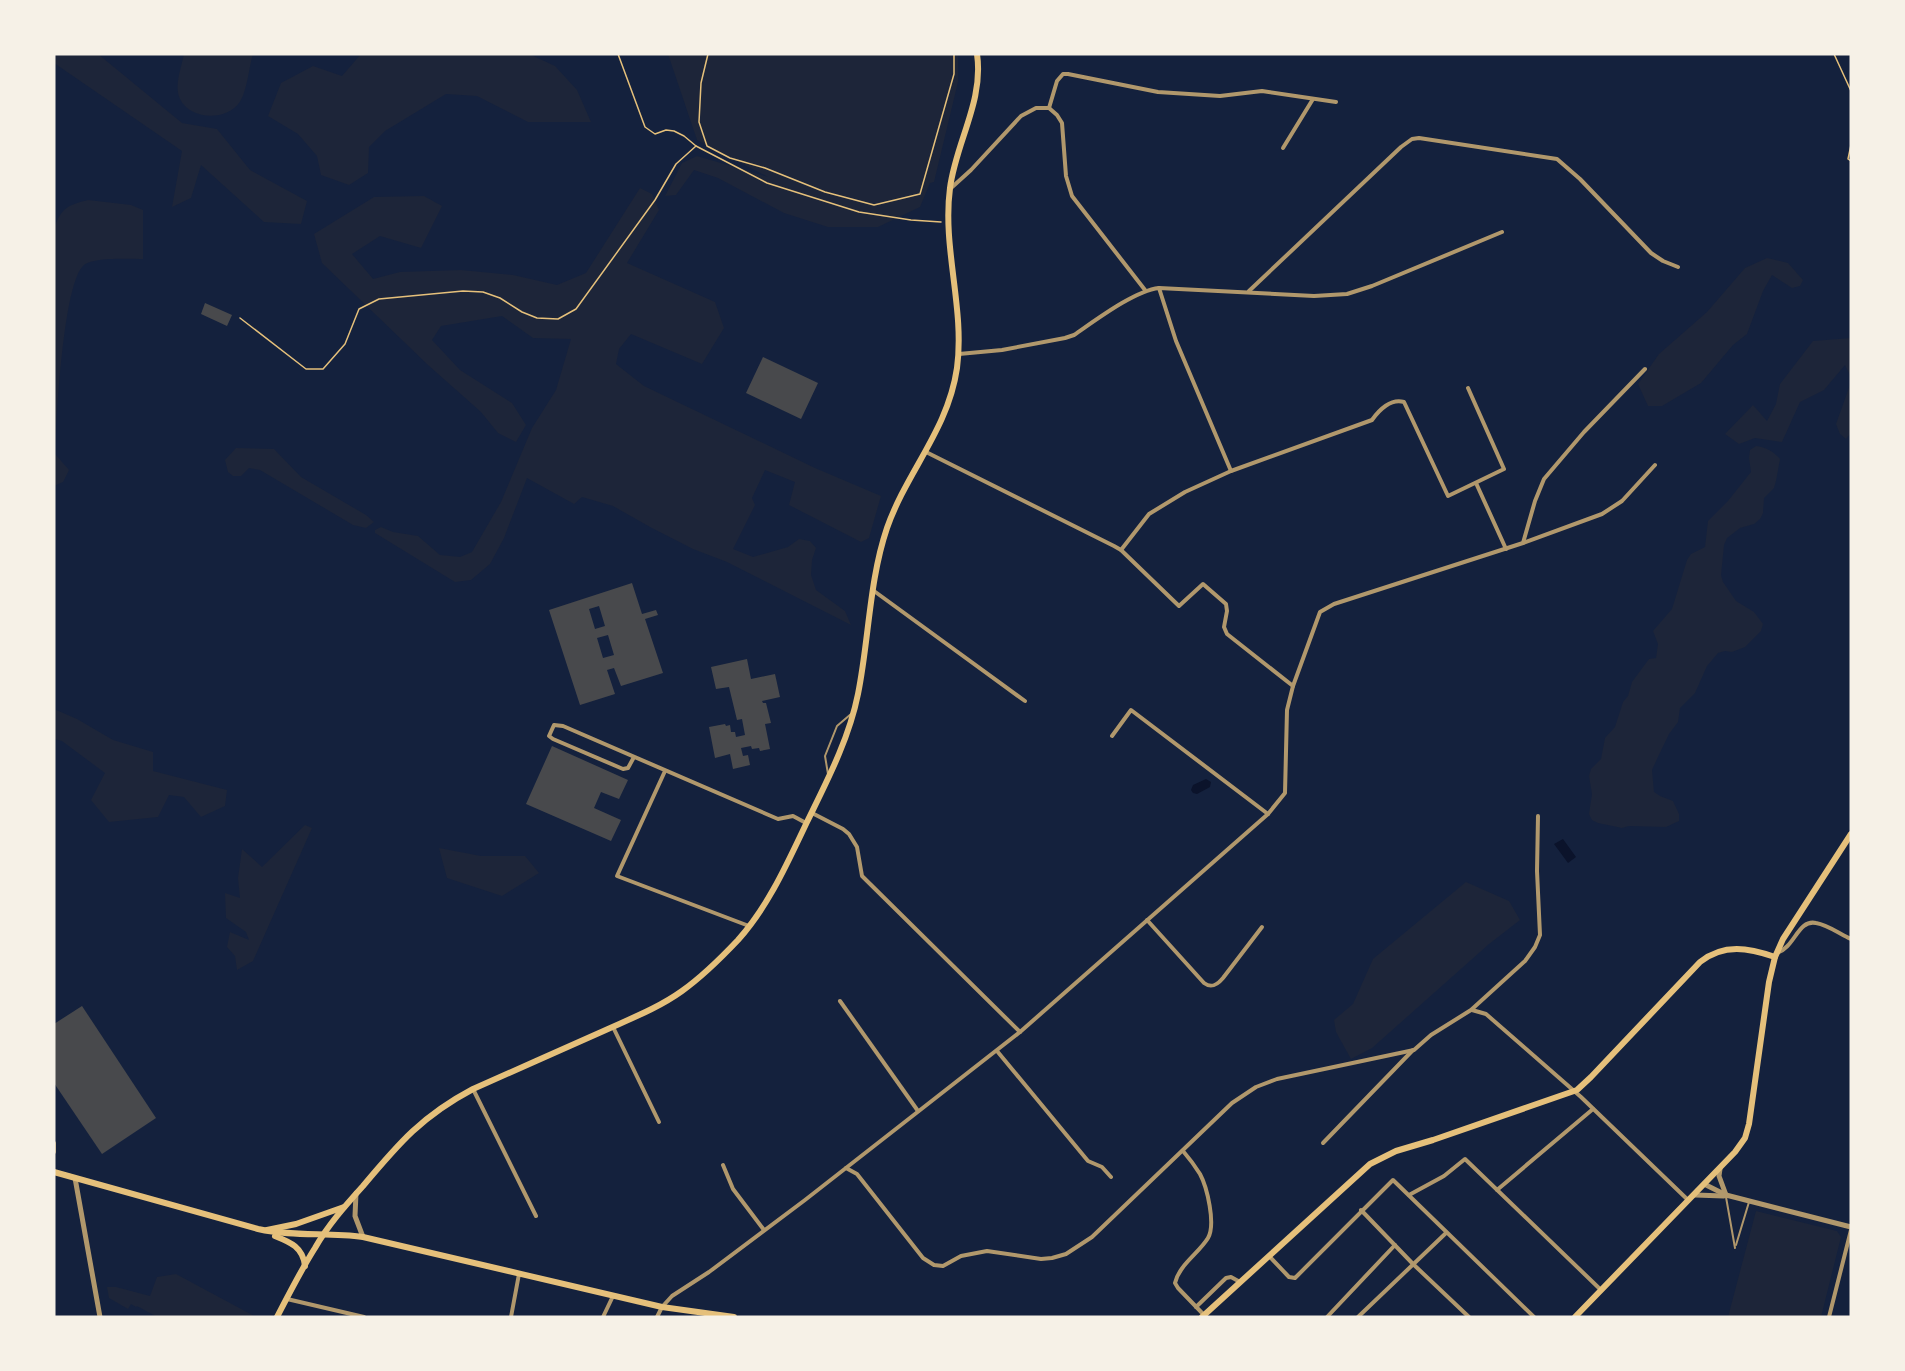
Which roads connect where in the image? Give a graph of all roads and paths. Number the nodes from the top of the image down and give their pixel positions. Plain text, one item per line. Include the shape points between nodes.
1 (618, 54) edge
2 (708, 54) edge
3 (954, 54) edge
4 (976, 54) edge
5 (1834, 54) edge
6 (1851, 92) edge
7 (1313, 99) junction
8 (1336, 102) dead end
9 (1049, 108) junction
10 (1851, 145) edge
11 (696, 146) junction
12 (1282, 148) dead end
13 (1851, 161) edge
14 (949, 190) junction
15 (948, 222) junction
16 (1502, 232) dead end
17 (1678, 267) dead end
18 (1159, 288) junction
19 (1144, 290) junction
20 (1248, 292) junction
21 (240, 318) dead end
22 (958, 355) junction
23 (1645, 369) dead end
24 (1468, 388) dead end
25 (926, 452) junction
26 (1655, 465) dead end
27 (1231, 471) junction
28 (1476, 483) junction
29 (1523, 543) junction
30 (1506, 549) junction
31 (1121, 550) junction
32 (874, 591) junction
33 (1293, 686) junction
34 (1025, 701) dead end
35 (854, 712) junction
36 (1112, 736) dead end
37 (633, 757) junction
38 (665, 771) junction
39 (829, 777) junction
40 (812, 813) junction
41 (1268, 814) junction
42 (1538, 816) dead end
43 (807, 823) junction
44 (1851, 834) edge
45 (1147, 920) junction
46 (750, 927) junction
47 (1262, 927) dead end
48 (1851, 939) edge
49 (1776, 955) junction
50 (840, 1001) dead end
51 (1471, 1010) junction
52 (614, 1027) junction
53 (1020, 1032) junction
54 (1414, 1050) junction
55 (997, 1051) junction
56 (473, 1089) junction
57 (1574, 1092) junction
58 (1593, 1109) junction
59 (918, 1111) junction
60 (658, 1122) dead end
61 (54, 1143) edge
62 (1323, 1143) dead end
63 (1183, 1151) junction
64 (54, 1152) edge
65 (723, 1165) dead end
66 (846, 1167) junction
67 (1720, 1169) junction
68 (54, 1172) edge
69 (1111, 1177) dead end
70 (75, 1178) junction
71 (1704, 1184) junction
72 (1497, 1190) junction
73 (356, 1193) junction
74 (1409, 1195) junction
75 (1695, 1195) junction
76 (1726, 1196) junction
77 (1689, 1201) junction
78 (1749, 1202) junction
79 (344, 1206) junction
80 (1361, 1210) junction
81 (536, 1216) dead end
82 (1851, 1228) edge
83 (764, 1230) junction
84 (263, 1231) junction
85 (324, 1233) junction
86 (1446, 1233) junction
87 (363, 1237) junction
88 (1395, 1245) junction
89 (1269, 1256) junction
90 (1413, 1264) junction
91 (305, 1266) junction
92 (519, 1274) junction
93 (1240, 1282) junction
94 (1601, 1290) junction
95 (613, 1296) junction
96 (287, 1299) junction
97 (662, 1307) junction
98 (1196, 1307) junction
99 (1203, 1316) edge
100 (100, 1317) edge
101 (277, 1317) edge
102 (364, 1317) edge
103 (511, 1317) edge
104 (603, 1317) edge
105 (657, 1317) edge
106 (734, 1317) edge
107 (1327, 1317) edge
108 (1358, 1317) edge
109 (1469, 1317) edge
110 (1534, 1317) edge
111 (1575, 1317) edge
112 (1829, 1317) edge

1 - 11 path via 645,127 655,134 674,131
2 - 3 path via 701,82 699,122 707,146 825,192 874,204 920,194 954,74
4 - 14 main road via 977,91
5 - 6 path
7 - 8 street
7 - 9 street via 1262,91 1230,96 1187,95 1139,90 1063,74
7 - 12 street
9 - 14 street via 1036,108 1021,116
9 - 19 street via 1062,123 1066,176 1072,196
10 - 13 path
11 - 15 path via 767,183 859,212
11 - 21 path via 676,164 656,200 576,309 558,319 537,318 483,292 379,299 359,309 345,344 323,369 306,369
14 - 15 main road
15 - 22 main road
16 - 20 street via 1355,292 1314,296
17 - 20 street via 1651,253 1557,159 1419,138 1401,147
18 - 19 street
18 - 20 street
18 - 27 street via 1176,341
19 - 22 street via 1065,338
22 - 25 main road via 947,410
23 - 29 street via 1544,479
24 - 28 street via 1504,469
25 - 31 street
25 - 32 main road via 889,524
26 - 29 street via 1622,501 1602,514
27 - 28 street via 1372,420 1382,408 1399,400 1404,402 1448,496
27 - 31 street via 1155,510
28 - 30 street
29 - 30 street
30 - 33 street via 1325,608 1317,616
31 - 33 street via 1179,606 1203,584 1226,604 1227,634
32 - 34 street
32 - 35 main road
33 - 41 street via 1286,715 1286,790
35 - 39 main road
35 - 39 lane via 837,726 825,756
36 - 41 street via 1131,711
37 - 37 street via 557,724 549,733 553,739 623,769 628,768
37 - 38 street
38 - 43 street via 778,819 793,816
38 - 46 street via 618,876
39 - 40 main road
40 - 43 main road
40 - 53 street via 847,831 857,847 862,876
41 - 45 street
42 - 51 street via 1540,935 1525,961
43 - 46 main road via 773,892
44 - 49 main road
45 - 47 street via 1209,986 1223,978
45 - 53 street
46 - 52 main road via 684,990
48 - 49 street via 1812,922
49 - 57 main road via 1731,948 1707,956
49 - 67 main road via 1767,990 1749,1128 1742,1144
50 - 59 street
51 - 54 street
51 - 57 street via 1486,1014
52 - 56 main road
52 - 60 street
53 - 55 street
54 - 62 street
54 - 63 street via 1264,1083 1232,1103
55 - 59 street
55 - 69 street via 1088,1161 1102,1167
56 - 73 main road via 413,1129
56 - 81 street
57 - 58 street
57 - 89 main road via 1379,1158
58 - 72 street
58 - 77 street
59 - 66 street
61 - 64 street
63 - 66 street via 1092,1237 1066,1254 1037,1259 987,1251 961,1256 943,1266 923,1258 857,1174
63 - 98 street via 1201,1177 1211,1218 1209,1237 1175,1280
65 - 83 street via 730,1184
66 - 83 street
67 - 71 main road
67 - 76 street
68 - 70 main road
70 - 84 main road
70 - 100 street
71 - 75 main road
71 - 76 street
72 - 74 street via 1466,1159
72 - 94 street
73 - 79 main road
73 - 87 street via 355,1216
74 - 80 street via 1393,1180
74 - 86 street
75 - 76 street
75 - 77 main road
76 - 78 street
76 - 78 lane via 1735,1248
77 - 94 main road
78 - 82 street
79 - 84 main road via 296,1224
79 - 85 main road
80 - 88 street
80 - 89 street via 1295,1278 1289,1277
82 - 112 street
83 - 97 street
84 - 85 main road
84 - 91 main road via 297,1246
85 - 87 main road
85 - 91 main road
86 - 90 street
86 - 110 street
87 - 92 main road
88 - 90 street
88 - 107 street
89 - 93 main road
90 - 108 street
90 - 109 street
91 - 96 main road
92 - 95 main road
92 - 103 street
93 - 98 street via 1226,1278
93 - 99 main road
94 - 111 main road
95 - 97 main road
95 - 104 street
96 - 101 main road
96 - 102 street
97 - 105 street
97 - 106 main road
98 - 99 street

